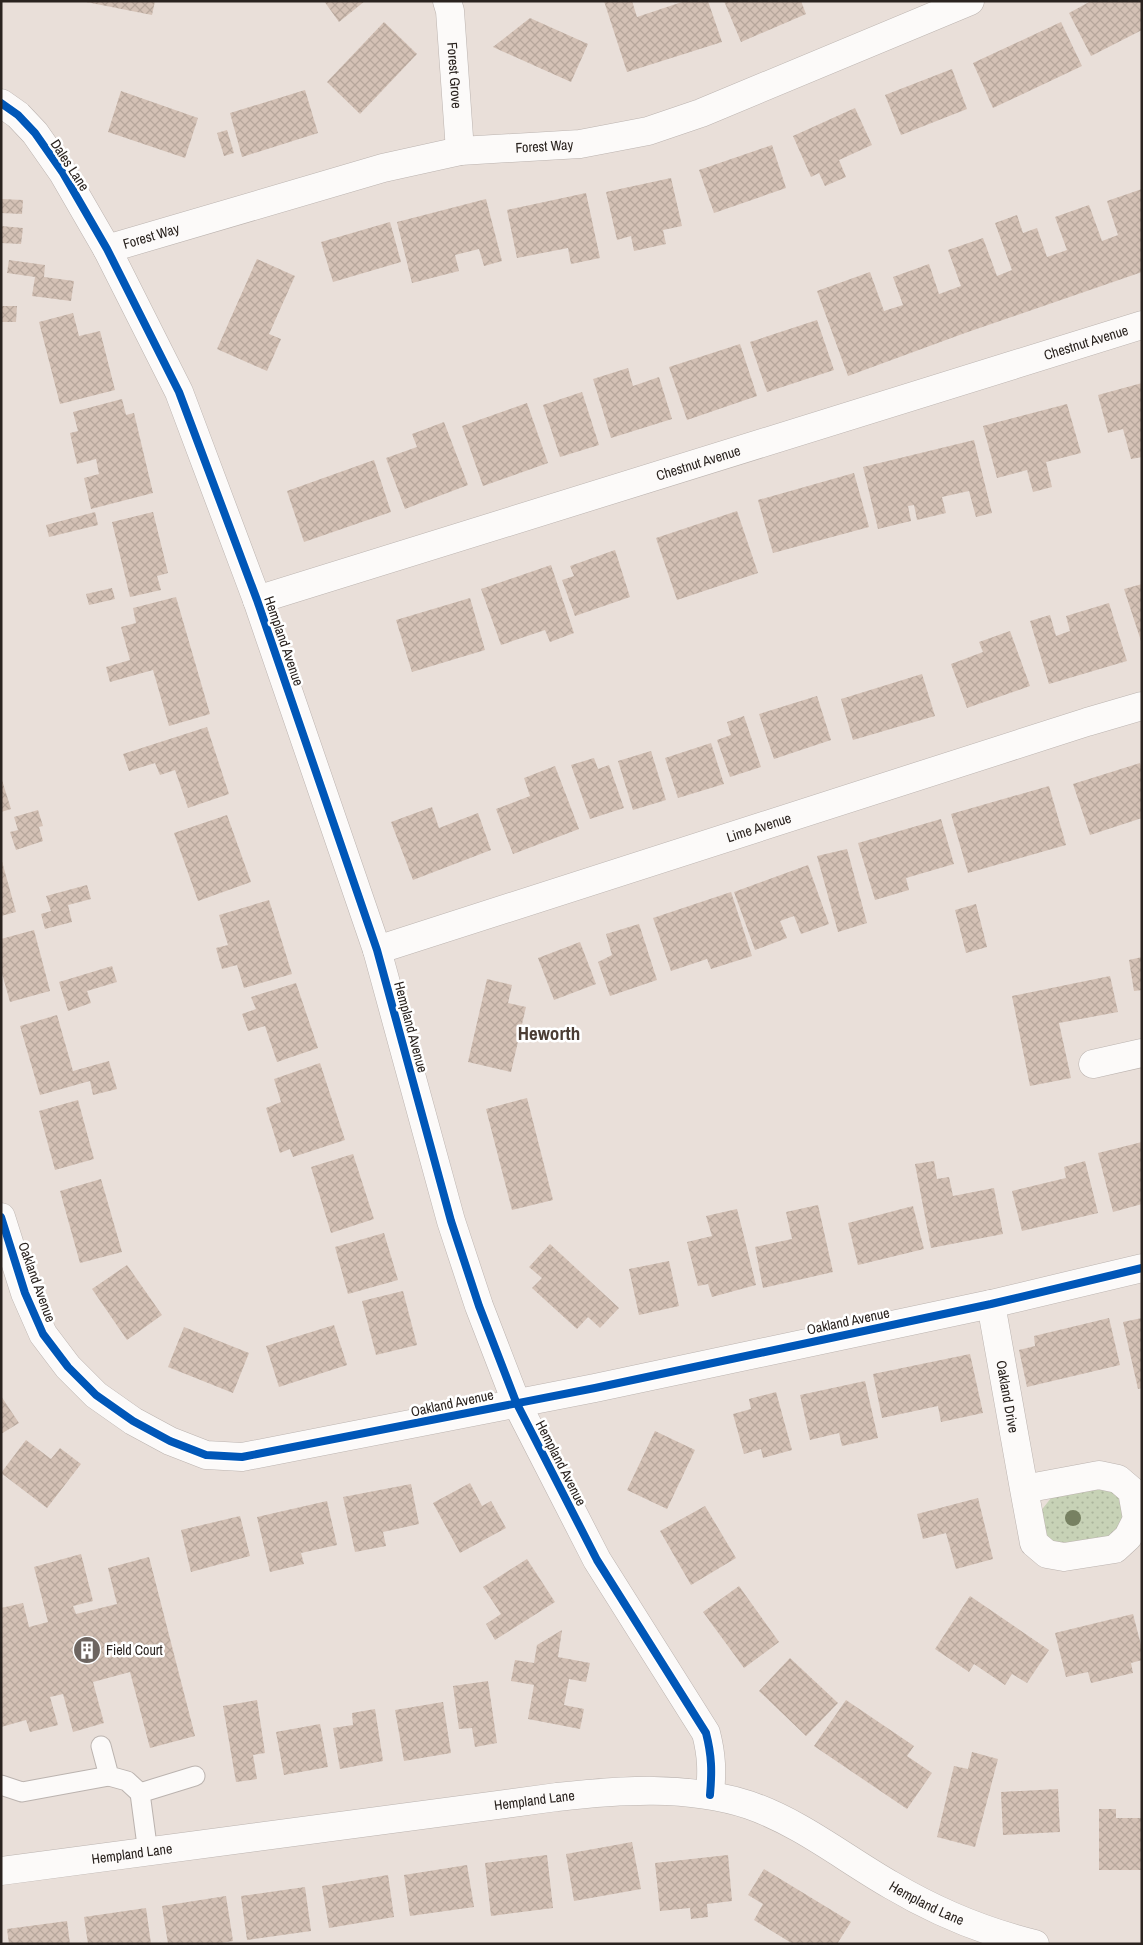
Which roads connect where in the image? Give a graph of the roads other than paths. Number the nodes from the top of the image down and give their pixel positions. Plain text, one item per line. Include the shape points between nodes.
1 (447, 1) edge
2 (970, 1) edge
3 (1, 103) edge
4 (460, 151) junction
5 (107, 249) junction
6 (1142, 325) edge
7 (257, 600) junction
8 (1142, 706) edge
9 (377, 950) junction
10 (1142, 1053) edge
11 (1092, 1064) dead end
12 (1, 1218) edge
13 (1142, 1268) edge
14 (991, 1304) junction
15 (516, 1402) junction
16 (1024, 1489) dead end
17 (101, 1746) dead end
18 (109, 1776) junction
19 (194, 1776) dead end
20 (1, 1785) edge
21 (140, 1793) junction
22 (710, 1795) junction
23 (148, 1853) junction
24 (1, 1872) edge
25 (1035, 1944) edge

1 - 4 street, Forest Grove
2 - 4 street, Forest Way via 701,113 648,131 580,144
3 - 5 street, Dales Lane via 35,133
4 - 5 street, Forest Way via 384,168
5 - 7 street, Hempland Avenue via 179,392
6 - 7 street, Chestnut Avenue
7 - 9 street, Hempland Avenue
8 - 9 street, Lime Avenue
9 - 15 street, Hempland Avenue via 451,1221
10 - 11 street
12 - 15 street, Oakland Avenue via 25,1293 43,1334 68,1367 96,1395 133,1421 170,1441 206,1454 242,1457
13 - 14 street, Oakland Avenue
14 - 15 street, Oakland Avenue
14 - 16 street, Oakland Drive
15 - 22 street, Hempland Avenue via 597,1560 706,1733 713,1770
17 - 18 lane
18 - 20 lane via 22,1792
18 - 21 lane via 128,1781
19 - 21 lane
21 - 23 lane
22 - 23 street, Hempland Lane via 646,1790 604,1792
22 - 25 street, Hempland Lane via 749,1805 780,1818 930,1907
23 - 24 street, Hempland Lane

